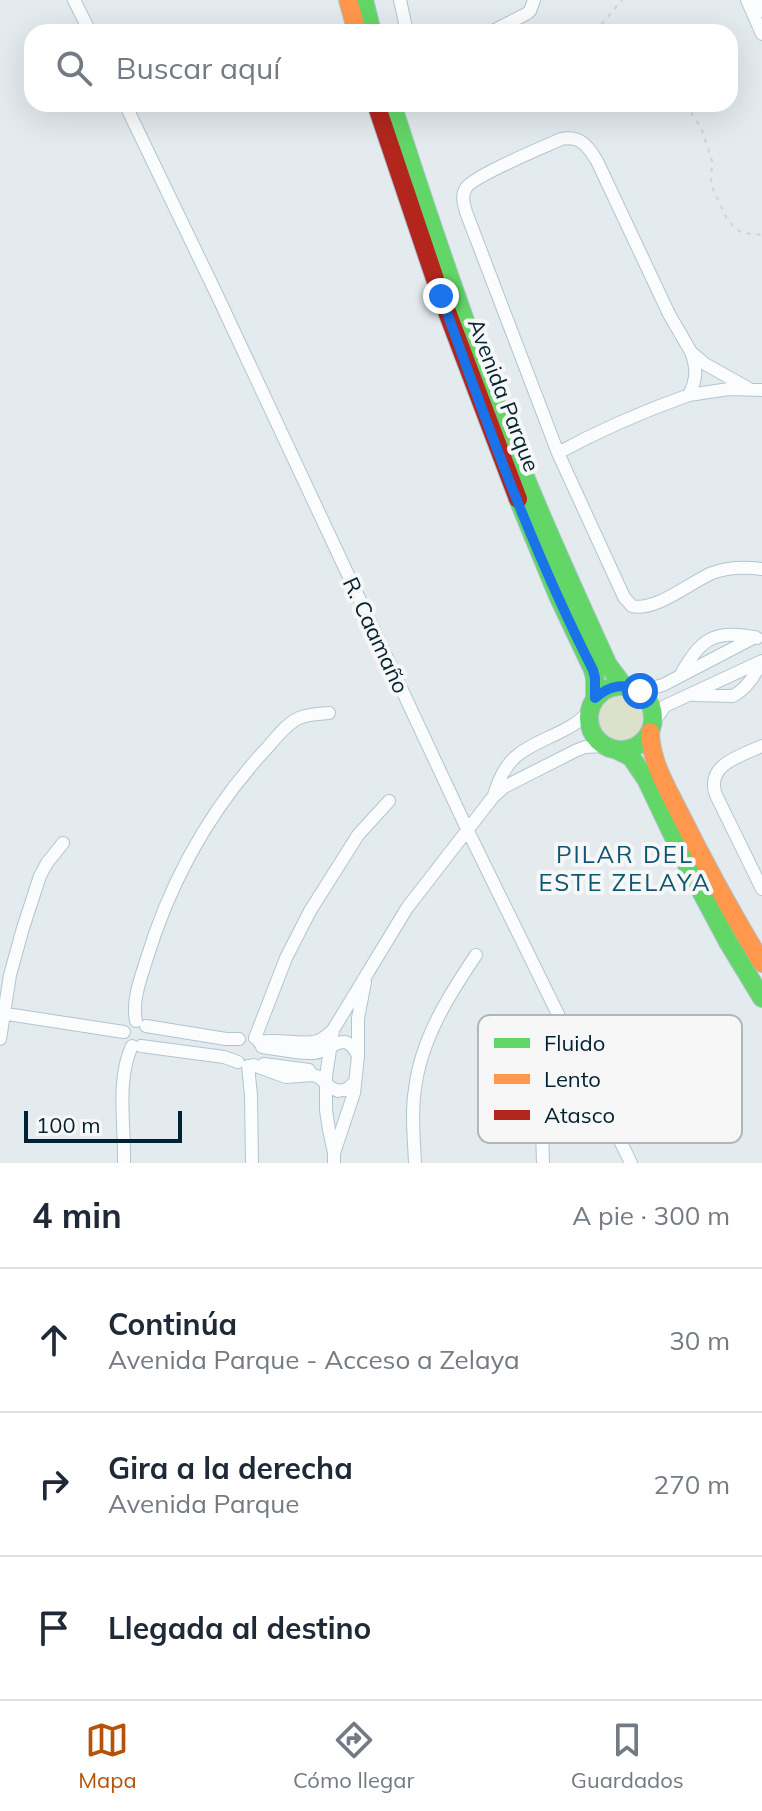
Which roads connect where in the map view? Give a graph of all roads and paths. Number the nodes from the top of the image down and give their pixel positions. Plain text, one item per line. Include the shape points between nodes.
1 (74, 0) edge
2 (348, 0) edge
3 (364, 0) edge
4 (400, 0) edge
5 (534, 0) edge
6 (622, 0) edge
7 (747, 0) edge
8 (757, 0) edge
9 (762, 11) edge
10 (86, 24) edge
11 (355, 24) edge
12 (370, 24) edge
13 (405, 24) edge
14 (507, 24) edge
15 (602, 24) edge
16 (762, 34) edge
17 (129, 112) edge
18 (379, 112) edge
19 (395, 112) edge
20 (692, 112) edge
21 (762, 235) edge
22 (691, 352) junction
23 (748, 388) junction
24 (762, 390) edge
25 (689, 395) junction
26 (558, 453) junction
27 (762, 569) edge
28 (758, 638) edge
29 (762, 661) edge
30 (700, 666) junction
31 (680, 676) junction
32 (663, 685) junction
33 (710, 685) junction
34 (632, 688) junction
35 (688, 695) junction
36 (672, 702) junction
37 (592, 704) junction
38 (329, 713) dead end
39 (652, 728) junction
40 (542, 741) junction
41 (762, 746) edge
42 (611, 748) junction
43 (550, 763) junction
44 (493, 797) junction
45 (389, 801) dead end
46 (468, 831) junction
47 (63, 843) dead end
48 (762, 889) edge
49 (476, 955) dead end
50 (762, 963) edge
51 (368, 972) junction
52 (762, 998) edge
53 (2, 1013) edge
54 (558, 1015) edge
55 (141, 1024) junction
56 (333, 1030) junction
57 (124, 1032) junction
58 (0, 1039) edge
59 (239, 1039) junction
60 (259, 1042) junction
61 (137, 1046) junction
62 (329, 1049) junction
63 (306, 1053) junction
64 (358, 1056) junction
65 (249, 1064) junction
66 (304, 1069) junction
67 (326, 1079) junction
68 (355, 1082) junction
69 (542, 1143) edge
70 (621, 1143) edge
71 (334, 1158) edge
72 (124, 1163) edge
73 (252, 1163) edge
74 (415, 1163) edge
75 (543, 1163) edge
76 (631, 1163) edge

1 - 10 street
2 - 11 street
3 - 12 street
4 - 13 street
5 - 14 street via 530,11
6 - 15 path
7 - 16 street
8 - 9 street
17 - 46 street, R. Caamaño
18 - 37 street, Avenida Parque via 475,392 561,605 593,670
19 - 34 street, Avenida Parque via 491,392 546,528 608,665
20 - 21 path via 712,161 716,200 742,233
22 - 23 street
22 - 25 street via 696,374
22 - 26 street via 583,142 561,139 472,182 463,195 466,212
23 - 24 street
23 - 25 street
25 - 26 street
26 - 27 street via 632,606 654,604 714,572
28 - 30 street
28 - 31 street via 733,634 706,641
29 - 33 street
29 - 35 street via 733,696
30 - 31 street
30 - 33 street
31 - 32 street
32 - 34 street
32 - 36 street
33 - 35 street
34 - 37 street via 613,686
34 - 39 street via 651,706
35 - 36 street
36 - 39 street
37 - 40 street via 584,718
37 - 42 street via 592,731
38 - 55 street via 311,714 288,725 218,808 163,912 135,1004
39 - 42 street via 636,746
39 - 50 street via 651,750 669,791
40 - 43 street via 542,759
40 - 44 street via 512,759
41 - 48 street via 722,766 713,783
42 - 43 street via 585,747
42 - 52 street via 631,757 646,779 688,867
43 - 44 street
44 - 46 street
45 - 60 street via 358,835 318,897 286,958
46 - 51 street via 424,884
46 - 54 street, R. Caamaño
47 - 53 street via 40,876
49 - 74 street via 444,1006 419,1064 413,1104
51 - 56 street
51 - 64 street via 358,1018
53 - 57 street
53 - 58 street
55 - 57 street via 128,1025
55 - 59 street
55 - 61 street via 149,1038
56 - 60 street via 312,1042
56 - 62 street
57 - 61 street via 125,1041
59 - 60 street via 247,1036
59 - 65 street via 235,1059
60 - 63 street
60 - 65 street via 262,1056
61 - 65 street
61 - 72 street via 128,1056 125,1076
62 - 63 street
62 - 64 street via 345,1042
62 - 67 street
63 - 66 street
64 - 68 street
65 - 66 street
65 - 67 street via 286,1077
65 - 73 street
66 - 67 street
67 - 68 street via 338,1091
67 - 71 street
68 - 71 street
69 - 75 street
70 - 76 street, R. Caamaño

